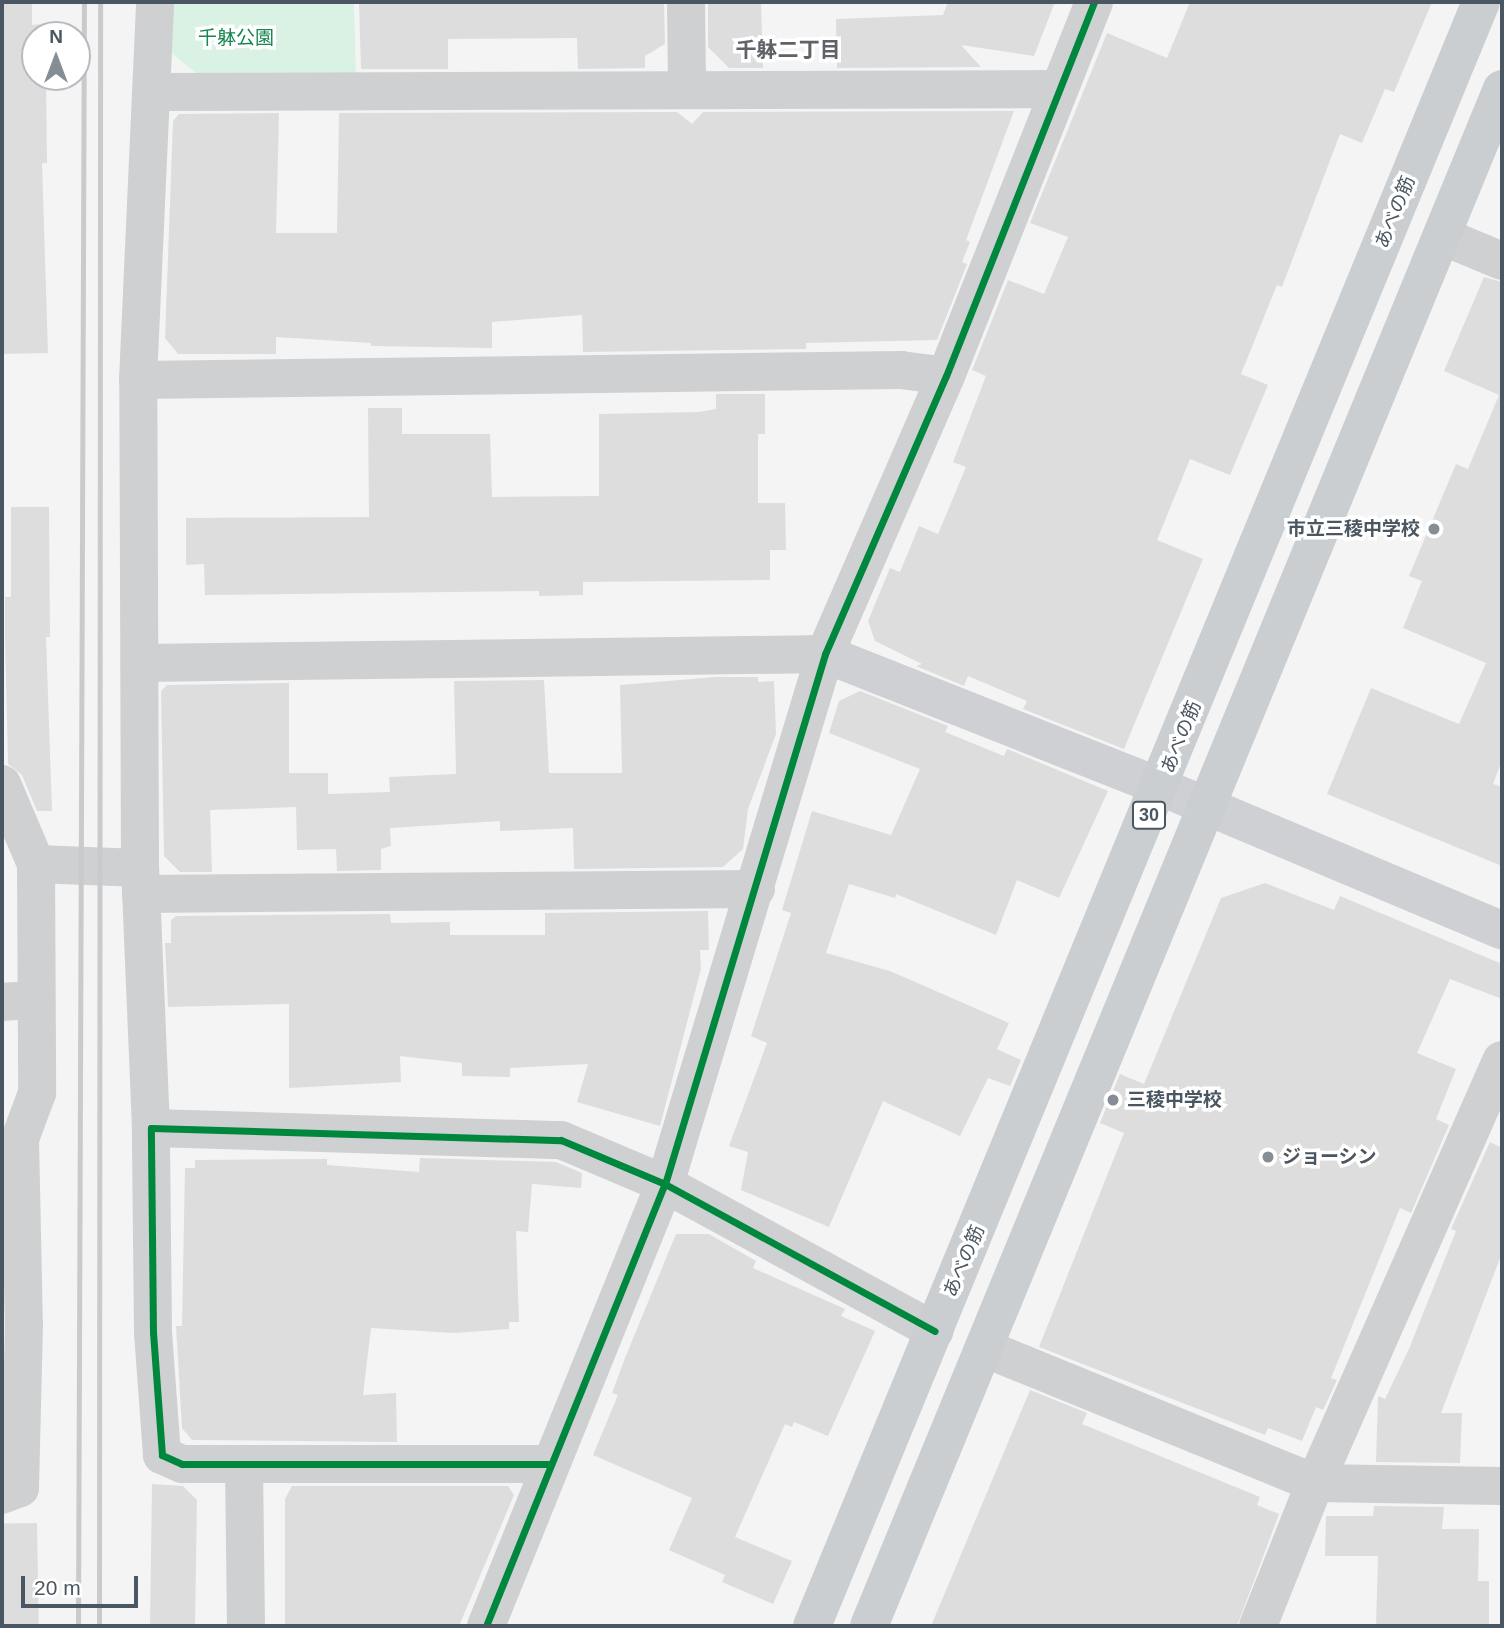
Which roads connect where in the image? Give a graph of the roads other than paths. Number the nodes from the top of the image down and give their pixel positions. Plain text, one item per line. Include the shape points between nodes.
1 (155, 2) edge
2 (686, 2) edge
3 (1094, 2) edge
4 (1481, 2) edge
5 (687, 87) junction
6 (1057, 89) junction
7 (1502, 89) edge
8 (152, 92) junction
9 (1442, 236) junction
10 (1502, 261) edge
11 (946, 376) junction
12 (138, 380) junction
13 (825, 654) junction
14 (142, 663) junction
15 (2, 784) edge
16 (1161, 787) junction
17 (1207, 806) junction
18 (36, 864) junction
19 (141, 881) junction
20 (756, 889) junction
21 (1502, 930) edge
22 (18, 1001) edge
23 (1502, 1060) edge
24 (151, 1128) junction
25 (665, 1184) junction
26 (12, 1263) edge
27 (935, 1331) junction
28 (984, 1348) junction
29 (244, 1465) junction
30 (548, 1465) junction
31 (1315, 1483) junction
32 (1502, 1486) edge
33 (2, 1495) edge
34 (246, 1626) edge
35 (486, 1626) edge
36 (813, 1626) edge
37 (869, 1626) edge
38 (1258, 1626) edge

1 - 8 street
2 - 5 street
3 - 6 street
4 - 16 main road, あべの筋 / 30
5 - 6 street
5 - 8 street
6 - 11 street
7 - 9 main road, 30
8 - 12 street
9 - 10 street
9 - 17 main road, 30
11 - 12 street via 901,370
11 - 13 street
12 - 14 street
13 - 14 street
13 - 16 street
13 - 20 street
14 - 19 street
15 - 18 street
16 - 17 street
16 - 27 main road, あべの筋 / 30
17 - 21 street
17 - 28 main road, 30
18 - 19 street
18 - 22 street
19 - 20 street
19 - 24 street
20 - 25 street
22 - 26 street via 37,1093 20,1139
23 - 31 street
24 - 25 street via 561,1140
24 - 29 street via 153,1333 162,1455 182,1465
25 - 27 street
25 - 30 street
26 - 33 street via 20,1488
27 - 36 main road, あべの筋 / 30
28 - 31 street
28 - 37 main road, 30
29 - 30 street
29 - 34 street
30 - 35 street
31 - 32 street
31 - 38 street

